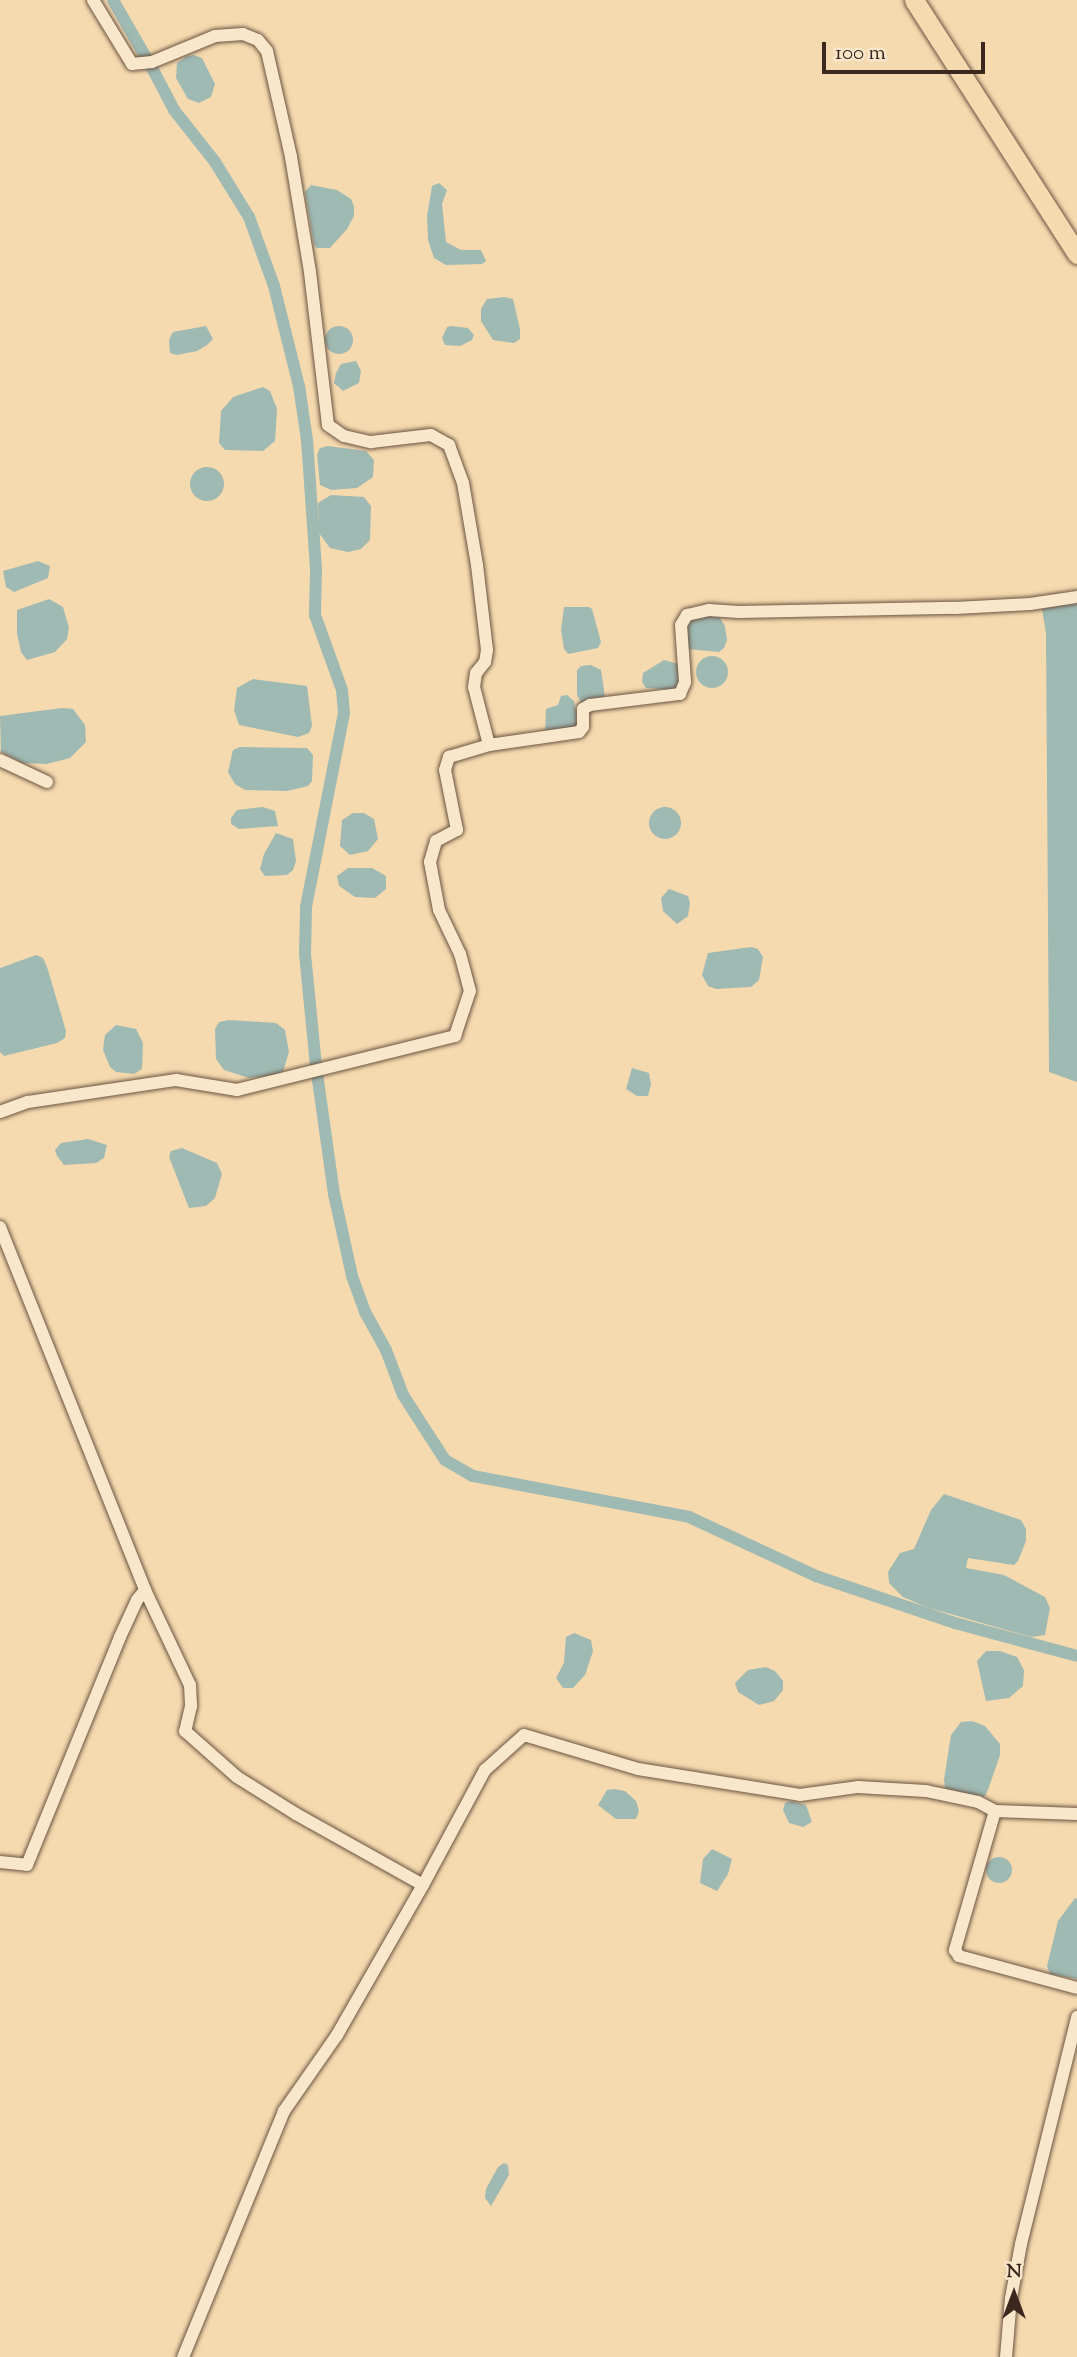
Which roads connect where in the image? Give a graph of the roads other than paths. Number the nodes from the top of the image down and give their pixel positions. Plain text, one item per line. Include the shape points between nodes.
1 (93, 0) edge
2 (914, 0) edge
3 (1077, 254) edge
4 (1077, 597) edge
5 (489, 745) junction
6 (0, 760) edge
7 (47, 782) dead end
8 (0, 1112) edge
9 (0, 1227) edge
10 (145, 1590) junction
11 (995, 1811) junction
12 (1077, 1814) edge
13 (0, 1862) edge
14 (423, 1885) junction
15 (1077, 1988) edge
16 (1077, 2017) edge
17 (183, 2357) edge
18 (1006, 2357) edge

1 - 5 street via 132,64 152,62 215,36 243,34 258,40 267,51 310,272 328,425 344,436 371,442 431,435 449,445 463,483 477,565 487,650 474,687
2 - 3 highway
4 - 5 street via 955,608 696,611 681,625 685,682 680,694 590,705 583,709 579,732
5 - 8 street via 449,757 445,770 457,831 436,841 430,862 439,910 460,954 470,991 456,1036 237,1090 176,1080 28,1102
6 - 7 street
9 - 10 street
10 - 13 street via 120,1637 27,1865
10 - 14 street via 190,1685 185,1731 195,1743 237,1777 296,1814
11 - 12 street
11 - 14 street via 968,1799 926,1791 858,1787 800,1795 652,1771 524,1735 485,1770
11 - 15 street via 955,1950 959,1956
14 - 17 street via 337,2035 284,2111
16 - 18 street via 1021,2244

